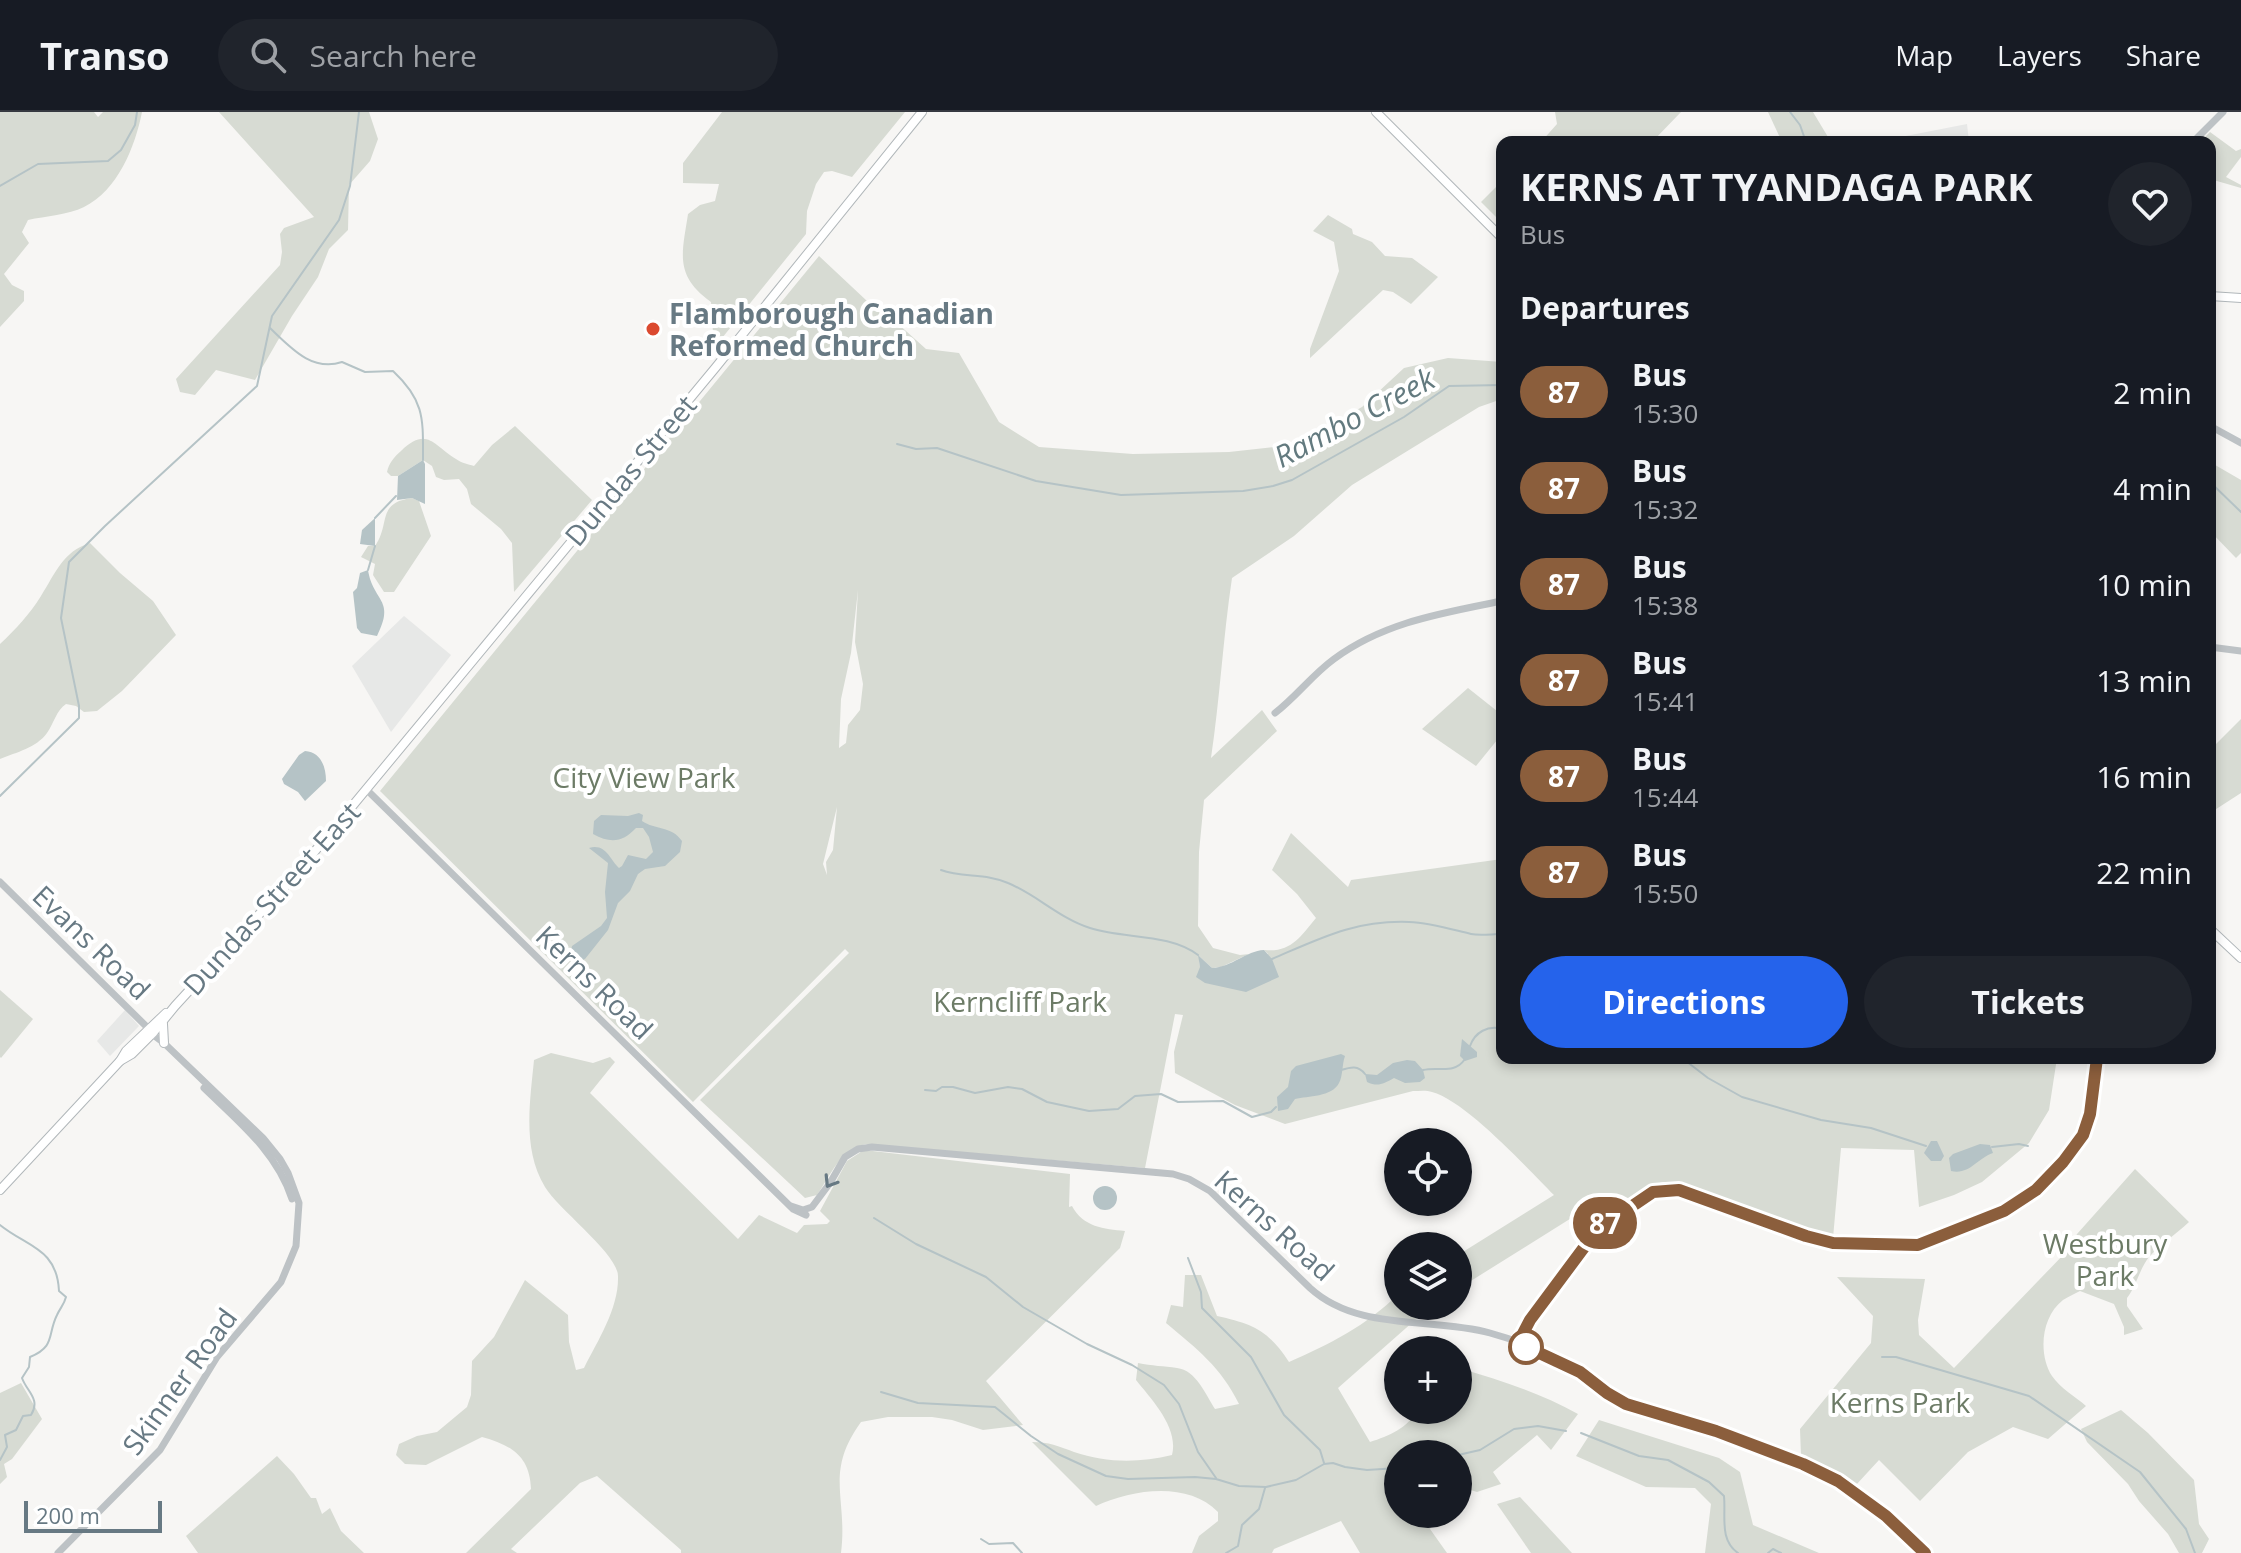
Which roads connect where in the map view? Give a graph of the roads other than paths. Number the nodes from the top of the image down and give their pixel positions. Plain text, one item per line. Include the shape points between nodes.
1 (922, 112) edge
2 (1376, 112) edge
3 (2223, 112) edge
4 (2199, 136) edge
5 (1496, 232) edge
6 (2216, 296) edge
7 (2241, 298) edge
8 (2216, 429) edge
9 (2241, 443) edge
10 (1496, 602) edge
11 (2216, 648) edge
12 (2241, 651) edge
13 (1275, 713) dead end
14 (367, 790) junction
15 (0, 882) edge
16 (2216, 935) edge
17 (2241, 958) edge
18 (175, 1006) junction
19 (164, 1021) junction
20 (156, 1035) junction
21 (0, 1190) edge
22 (58, 1553) edge
23 (1925, 1553) edge

1 - 14 main road, Dundas Street
2 - 5 main road
3 - 4 street
6 - 7 main road
8 - 9 street
10 - 13 street via 1409,621 1369,637 1327,664
11 - 12 street
14 - 18 main road, Dundas Street East
23 -> 14 street, Kerns Road via 1838,1481 1716,1431 1626,1404 1580,1372 1521,1344 1474,1329 1370,1317 1328,1303 1210,1191 1189,1179 872,1147 845,1157 806,1212 791,1206
15 - 20 street, Evans Road
16 - 17 main road
18 - 19 main road, Dundas Street East
18 - 20 main road, Dundas Street East
19 - 20 main road, Dundas Street East
19 - 20 main road
20 - 21 main road, Dundas Street East via 120,1061
20 - 22 street, Skinner Road via 280,1159 299,1203 296,1246 281,1282 214,1362 151,1462

